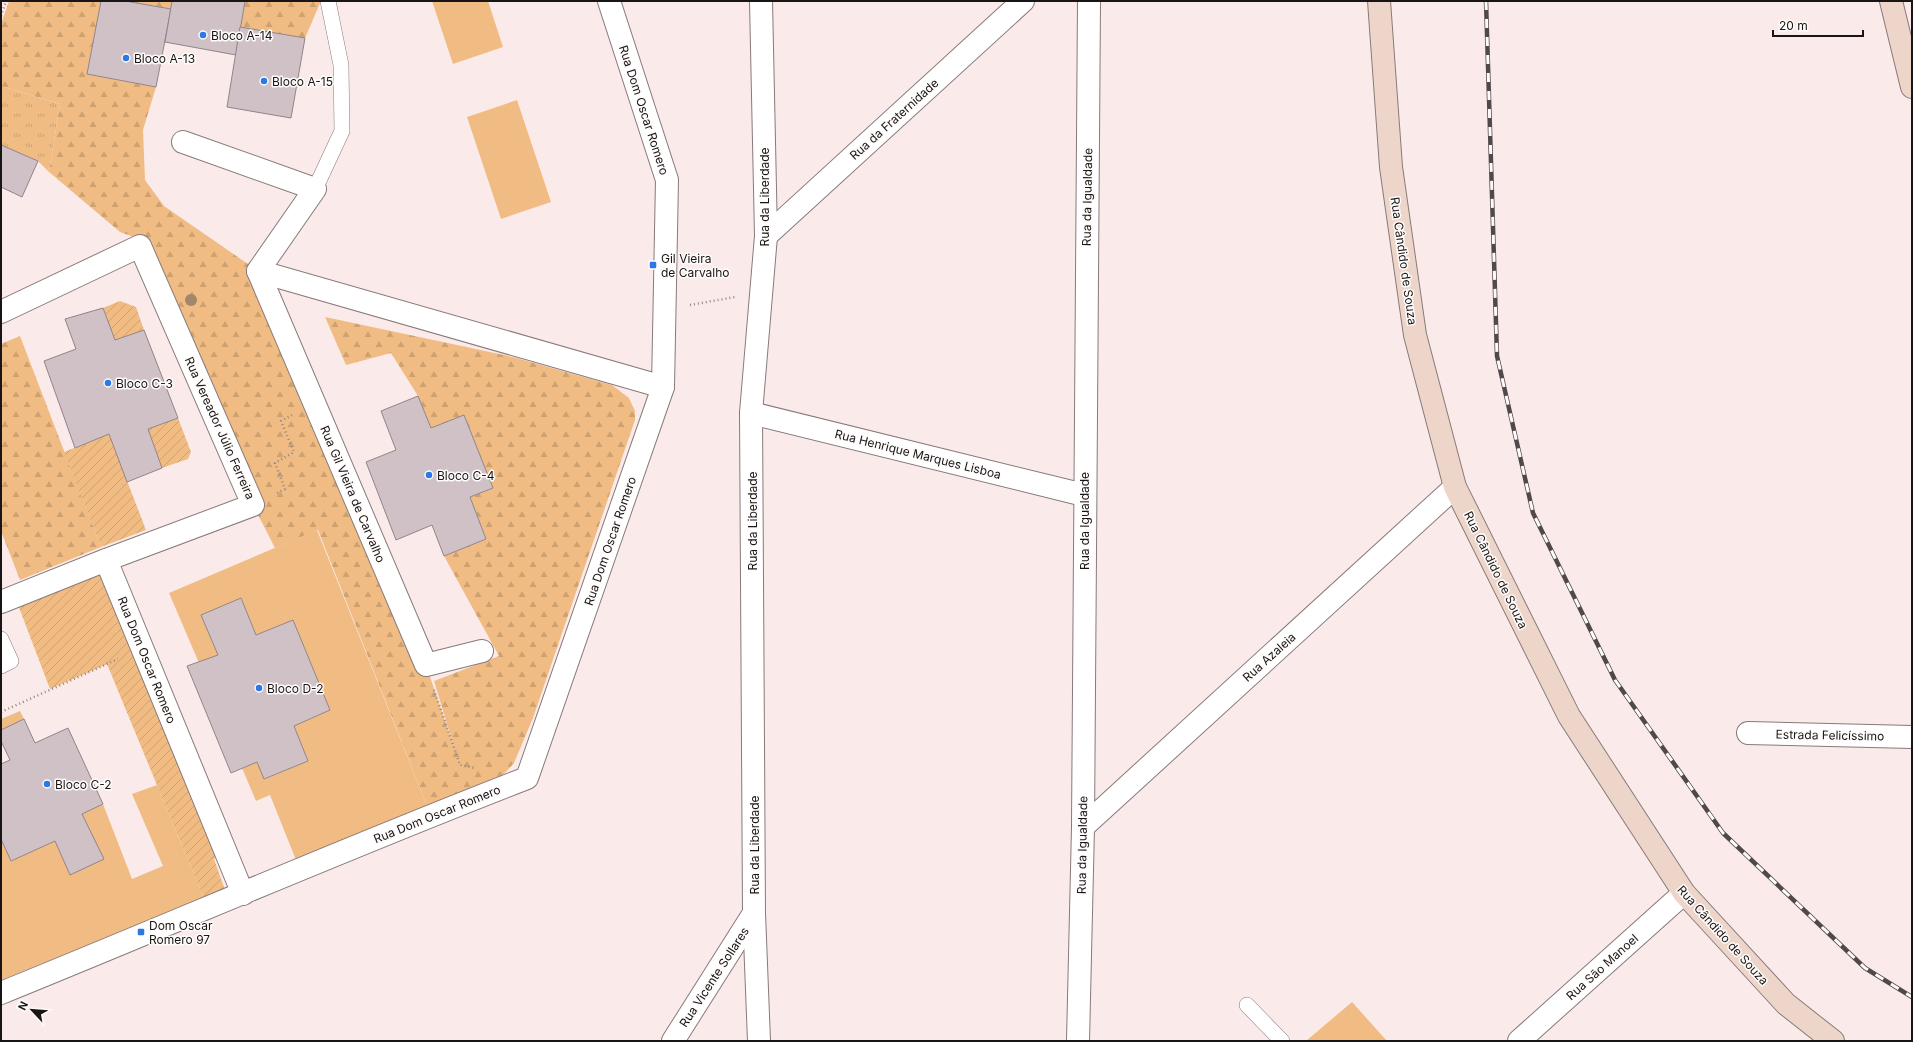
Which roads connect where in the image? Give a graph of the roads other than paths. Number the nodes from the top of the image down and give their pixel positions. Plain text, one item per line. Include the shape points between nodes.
1 (328, 1) edge
2 (609, 1) edge
3 (761, 1) edge
4 (1023, 1) edge
5 (1089, 1) edge
6 (1379, 1) edge
7 (1891, 1) edge
8 (1912, 87) edge
9 (183, 142) dead end
10 (315, 188) junction
11 (766, 236) junction
12 (258, 271) junction
13 (3, 306) edge
14 (663, 387) junction
15 (751, 413) junction
16 (1455, 487) junction
17 (1084, 495) junction
18 (106, 560) junction
19 (1, 602) edge
20 (1, 639) edge
21 (482, 651) dead end
22 (1, 666) edge
23 (1748, 733) dead end
24 (1912, 737) edge
25 (1083, 827) junction
26 (1684, 893) junction
27 (243, 894) junction
28 (754, 913) junction
29 (1, 993) edge
30 (1247, 1005) dead end
31 (673, 1041) edge
32 (758, 1041) edge
33 (1078, 1041) edge
34 (1282, 1041) edge
35 (1519, 1041) edge
36 (1833, 1041) edge

1 - 10 lane via 341,65 342,131
2 - 14 street, Rua Dom Oscar Romero via 667,180
3 - 11 street, Rua da Liberdade
4 - 11 street, Rua da Fraternidade
5 - 17 street, Rua da Igualdade
6 - 16 street, Rua Cândido de Souza via 1391,167 1415,336
7 - 8 street
9 - 10 street
10 - 12 street
11 - 15 street, Rua da Liberdade
12 - 14 street
12 - 21 street, Rua Gil Vieira de Carvalho via 426,665
13 - 18 street, Rua Vereador Júlio Ferreira via 140,246 253,505
14 - 27 street, Rua Dom Oscar Romero via 527,778 436,813
15 - 17 street, Rua Henrique Marques Lisboa
15 - 28 street, Rua da Liberdade
16 - 25 street, Rua Azaleia
16 - 26 street, Rua Cândido de Souza via 1569,716
17 - 25 street, Rua da Igualdade
18 - 19 street, Rua Vereador Júlio Ferreira
18 - 27 street, Rua Dom Oscar Romero
20 - 22 lane via 11,662
23 - 24 street, Estrada Felicíssimo
25 - 33 street, Rua da Igualdade
26 - 35 street, Rua São Manoel
26 - 36 street, Rua Cândido de Souza via 1786,1004
27 - 29 street, Rua Dom Oscar Romero
28 - 31 street, Rua Vicente Sollares
28 - 32 street, Rua da Liberdade
30 - 34 lane

